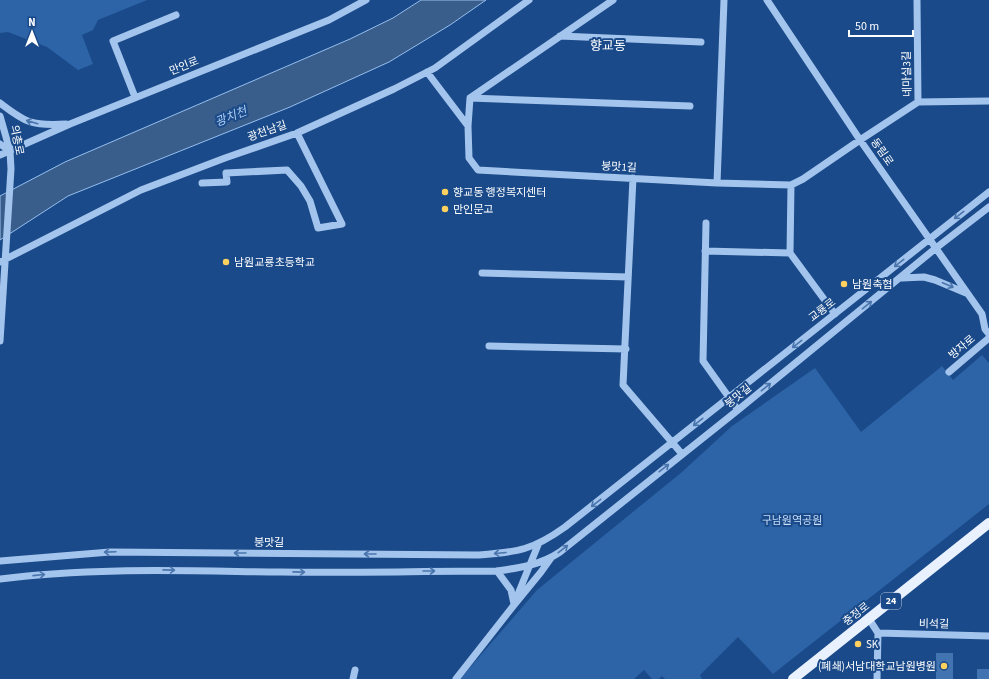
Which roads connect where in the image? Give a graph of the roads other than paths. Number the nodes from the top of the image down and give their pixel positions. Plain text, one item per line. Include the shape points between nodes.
1 (366, 0) edge
2 (529, 0) edge
3 (613, 0) edge
4 (724, 0) edge
5 (767, 0) edge
6 (917, 0) edge
7 (176, 15) dead end
8 (560, 36) junction
9 (701, 42) dead end
10 (427, 72) junction
11 (136, 97) junction
12 (470, 98) junction
13 (989, 101) edge
14 (918, 102) junction
15 (0, 103) edge
16 (690, 106) dead end
17 (0, 116) edge
18 (70, 124) junction
19 (468, 126) junction
20 (297, 133) junction
21 (860, 140) junction
22 (0, 144) edge
23 (10, 151) junction
24 (0, 155) edge
25 (633, 178) junction
26 (717, 182) junction
27 (202, 183) dead end
28 (791, 185) junction
29 (989, 192) edge
30 (989, 207) edge
31 (706, 223) dead end
32 (930, 239) junction
33 (936, 248) junction
34 (705, 251) junction
35 (790, 253) junction
36 (2, 260) edge
37 (482, 273) dead end
38 (628, 277) junction
39 (902, 278) junction
40 (967, 293) junction
41 (835, 314) junction
42 (985, 315) edge
43 (989, 334) edge
44 (989, 338) edge
45 (0, 341) edge
46 (489, 346) dead end
47 (626, 349) junction
48 (949, 372) dead end
49 (729, 398) junction
50 (738, 410) junction
51 (673, 442) junction
52 (682, 454) junction
53 (989, 522) edge
54 (538, 545) junction
55 (551, 558) junction
56 (0, 561) edge
57 (528, 565) junction
58 (497, 571) junction
59 (0, 579) edge
60 (514, 605) junction
61 (869, 619) junction
62 (878, 633) junction
63 (989, 636) edge
64 (355, 670) dead end
65 (353, 679) edge
66 (456, 679) edge
67 (793, 679) edge
68 (877, 679) edge

1 - 11 street, 만인로 via 329,20
2 - 10 street, 광천남길
3 - 8 street
4 - 26 street
5 - 21 street, 동림로
6 - 14 street, 네마실3길
7 - 11 street via 113,41
8 - 9 street
8 - 12 street
10 - 19 street
10 - 20 street, 광천남길
11 - 18 street, 만인로
12 - 16 street
12 - 19 street
13 - 14 street
14 - 21 street, 네마실3길
18 -> 15 street via 32,124
17 - 23 street, 의총로
18 - 23 street, 만인로
19 - 25 street, 붕맛1길 via 469,158 478,170
20 - 27 street via 342,224 318,228 310,201 287,170 226,173 227,182
20 - 36 street, 광천남길 via 141,190
21 - 28 street
21 - 32 street, 동림로
22 - 23 street
23 - 24 street, 만인로
23 - 36 street, 의총로 via 11,169 5,250
25 - 26 street, 붕맛1길
25 - 38 street
26 - 28 street, 붕맛1길
28 - 35 street
29 -> 32 street, 교룡로
30 - 33 street, 붕맛길
31 - 34 street
32 - 33 street, 동림로
32 -> 41 street, 교룡로
33 - 39 street, 붕맛길
33 - 40 street, 동림로
34 - 35 street
34 - 49 street via 703,361
35 - 41 street
36 - 45 street
37 - 38 street
38 - 47 street
39 -> 40 street via 924,277
50 -> 39 street, 붕맛길
40 - 42 street, 동림로
41 -> 49 street, 교룡로
42 - 43 street, 동림로 via 985,329
44 - 48 street, 방자로
46 - 47 street
47 - 51 street via 623,385
49 - 50 street
49 -> 51 street, 붕맛길
50 - 52 street, 붕맛길
51 - 52 street
51 -> 54 street, 붕맛길 via 565,527
55 -> 52 street, 붕맛길
53 - 61 main road, 충정로 / 24
54 -> 56 street, 붕맛길 via 508,553 479,555 110,552
54 - 57 street, 붕맛길
55 - 57 street, 붕맛길
55 - 60 street, 붕맛길
57 - 58 street, 붕맛길
57 - 60 street, 붕맛길
59 -> 58 street, 붕맛길 via 62,572 147,570
58 - 60 street via 511,590
60 - 66 street, 붕맛길
61 - 62 street
61 - 67 main road, 충정로 / 24
62 - 63 street, 비석길
62 - 68 street
64 - 65 street

